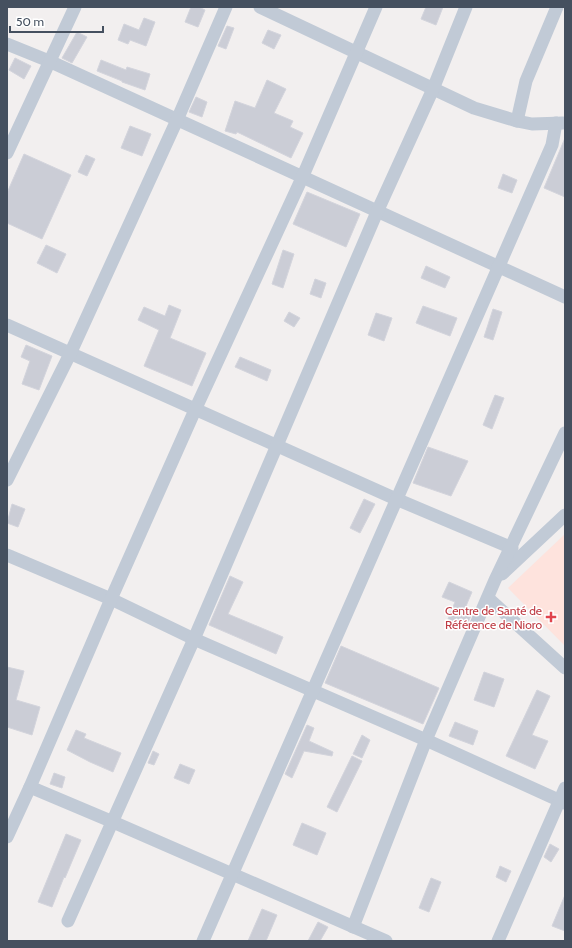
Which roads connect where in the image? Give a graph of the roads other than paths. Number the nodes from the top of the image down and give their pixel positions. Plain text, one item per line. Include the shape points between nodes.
1 (74, 7) edge
2 (226, 7) edge
3 (260, 7) edge
4 (376, 7) edge
5 (466, 7) edge
6 (557, 7) edge
7 (7, 44) edge
8 (356, 52) junction
9 (49, 62) junction
10 (433, 88) junction
11 (176, 120) junction
12 (517, 121) junction
13 (561, 123) edge
14 (7, 153) edge
15 (302, 178) junction
16 (377, 212) junction
17 (498, 267) junction
18 (565, 297) edge
19 (7, 325) edge
20 (70, 354) junction
21 (195, 410) junction
22 (565, 433) edge
23 (277, 446) junction
24 (7, 480) edge
25 (396, 499) junction
26 (565, 515) edge
27 (512, 548) junction
28 (7, 555) edge
29 (495, 580) junction
30 (488, 598) junction
31 (111, 599) junction
32 (194, 638) junction
33 (565, 668) edge
34 (313, 691) junction
35 (426, 740) junction
36 (30, 787) junction
37 (565, 788) edge
38 (562, 802) edge
39 (113, 822) junction
40 (7, 837) edge
41 (232, 874) junction
42 (68, 921) dead end
43 (353, 927) junction
44 (203, 941) edge
45 (386, 941) edge
46 (498, 941) edge

1 - 9 street
2 - 11 street
3 - 8 street
4 - 8 street
5 - 10 street
6 - 12 street via 526,81
7 - 9 street
8 - 10 street
8 - 15 street
9 - 11 street
9 - 14 street
10 - 12 street via 474,108
10 - 16 street
11 - 15 street
11 - 20 street
12 - 13 street via 532,124
13 - 17 street
15 - 16 street
15 - 21 street
16 - 17 street
16 - 23 street
17 - 18 street
17 - 25 street
19 - 20 street
20 - 21 street
20 - 24 street
21 - 23 street
21 - 31 street
22 - 27 street
23 - 25 street
23 - 32 street
25 - 27 street
25 - 34 street
26 - 29 street
27 - 29 street
28 - 31 street
29 - 30 street
30 - 33 street
30 - 35 street
31 - 32 street
31 - 36 street
32 - 34 street
32 - 39 street
34 - 35 street
34 - 41 street
35 - 38 street
35 - 43 street
36 - 39 street
36 - 40 street
37 - 38 street
38 - 46 street
39 - 41 street
39 - 42 street
41 - 43 street
41 - 44 street
43 - 45 street

